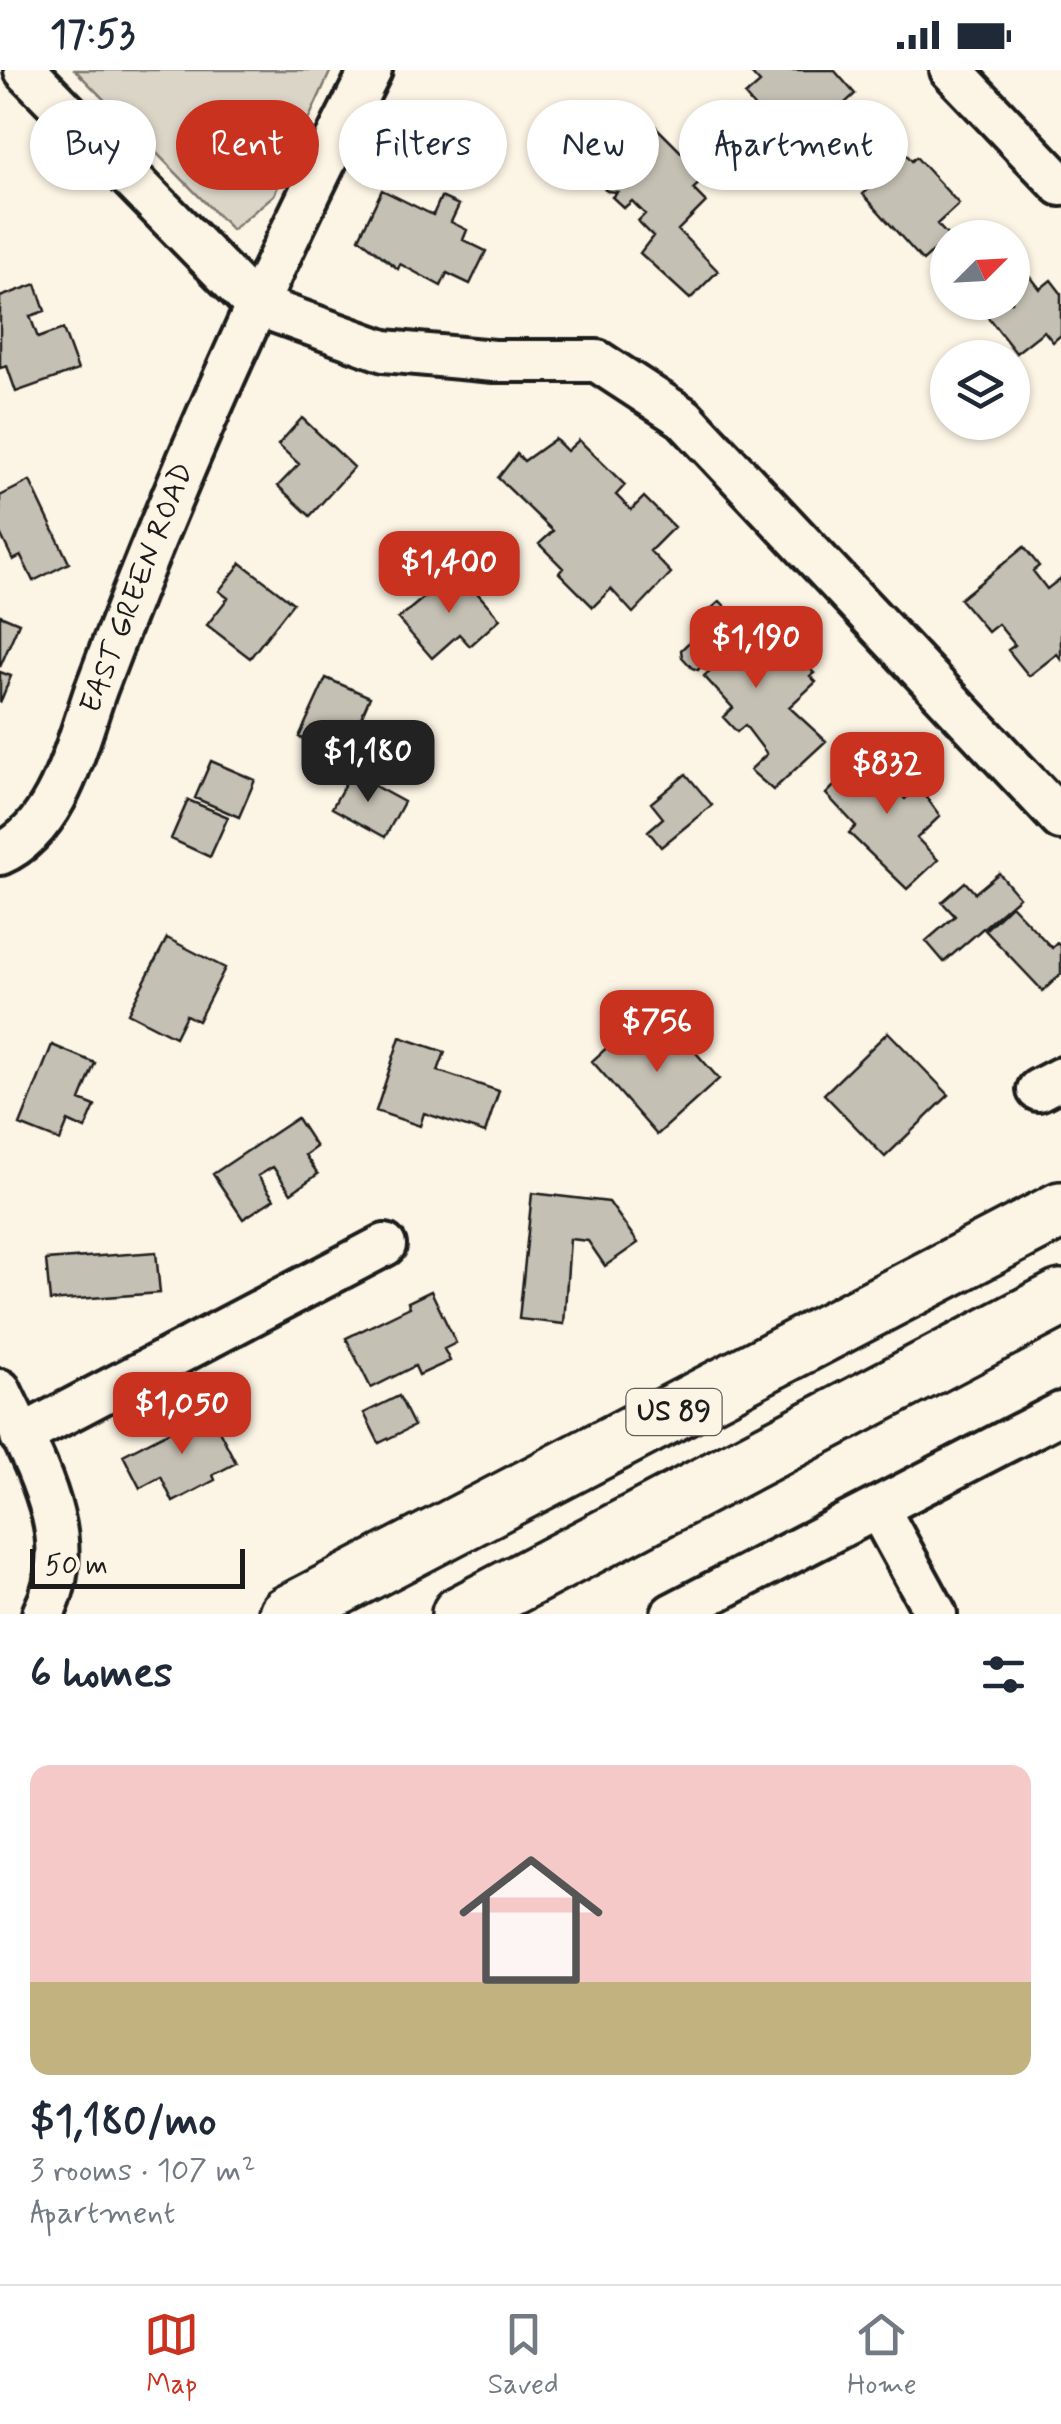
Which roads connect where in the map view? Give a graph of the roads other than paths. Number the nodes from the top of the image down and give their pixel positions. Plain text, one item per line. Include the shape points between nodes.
1 (26, 70) edge
2 (371, 70) edge
3 (950, 70) edge
4 (1061, 185) edge
5 (254, 304) junction
6 (1061, 819) edge
7 (0, 854) edge
8 (1061, 1210) edge
9 (385, 1245) dead end
10 (1061, 1298) edge
11 (0, 1390) edge
12 (1061, 1413) edge
13 (21, 1436) junction
14 (878, 1508) junction
15 (45, 1611) edge
16 (287, 1614) edge
17 (460, 1614) edge
18 (672, 1614) edge
19 (936, 1614) edge

1 - 5 street
2 - 5 street, EAST GREEN ROAD
3 - 4 street
5 - 6 street via 384,351 598,361 684,418
5 - 7 street, EAST GREEN ROAD via 162,514 58,792 23,844
8 - 16 highway, US 89
9 - 13 street
10 - 17 highway, US 89
11 - 13 street
12 - 14 street
13 - 15 street via 59,1537
14 - 18 street
14 - 19 street

